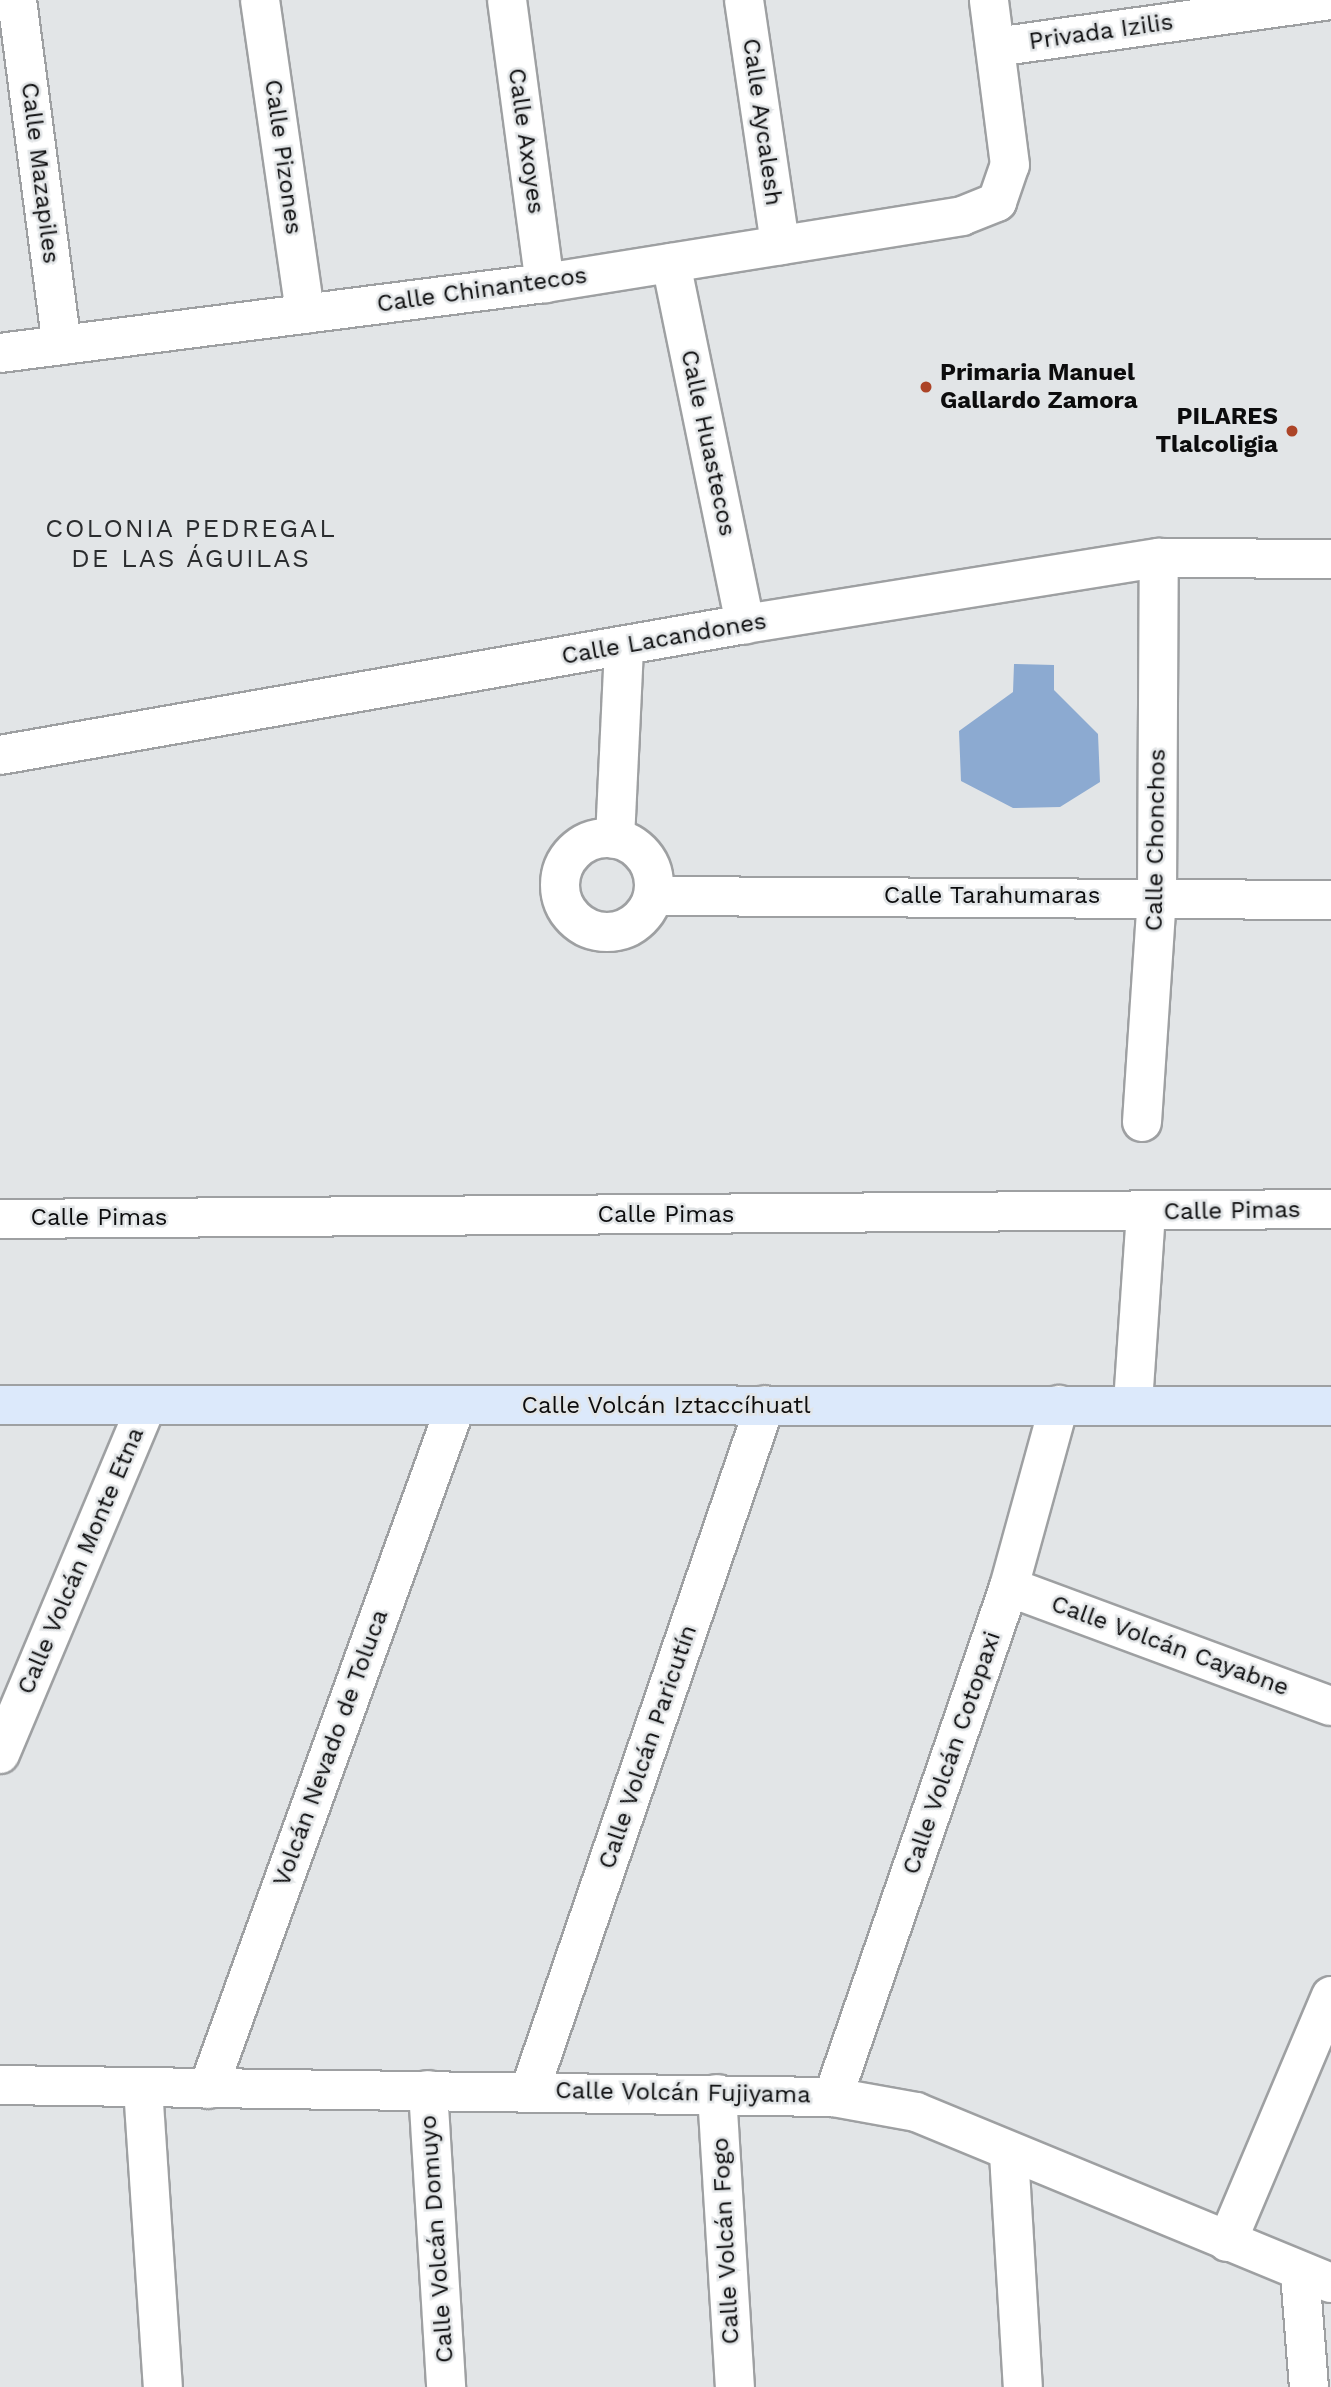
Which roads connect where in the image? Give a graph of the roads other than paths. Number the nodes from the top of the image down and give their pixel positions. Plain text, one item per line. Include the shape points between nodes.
1 (17, 0) edge
2 (260, 0) edge
3 (507, 0) edge
4 (744, 0) edge
5 (989, 0) edge
6 (1331, 0) edge
7 (996, 47) junction
8 (779, 245) junction
9 (671, 263) junction
10 (545, 283) junction
11 (306, 314) junction
12 (62, 345) junction
13 (0, 353) edge
14 (1159, 558) junction
15 (1331, 559) edge
16 (745, 624) junction
17 (624, 648) junction
18 (0, 755) edge
19 (615, 839) junction
20 (653, 896) junction
21 (1157, 896) junction
22 (1331, 900) edge
23 (1142, 1122) dead end
24 (1331, 1209) edge
25 (1146, 1212) junction
26 (0, 1219) edge
27 (1133, 1403) junction
28 (0, 1405) edge
29 (765, 1405) junction
30 (1059, 1405) junction
31 (146, 1406) junction
32 (1331, 1406) edge
33 (455, 1408) junction
34 (1009, 1587) junction
35 (1331, 1706) edge
36 (0, 1754) edge
37 (1331, 1996) edge
38 (0, 2085) edge
39 (143, 2088) junction
40 (208, 2089) junction
41 (428, 2090) junction
42 (530, 2090) junction
43 (717, 2094) junction
44 (833, 2097) junction
45 (1009, 2154) junction
46 (1227, 2242) junction
47 (1316, 2278) edge
48 (163, 2387) edge
49 (446, 2387) edge
50 (735, 2387) edge
51 (1023, 2387) edge
52 (1309, 2387) edge

1 - 12 street, Calle Mazapiles
2 - 11 street, Calle Pizones
3 - 10 street, Calle Axoyes
4 - 8 street, Calle Aycalesh
5 - 7 street
6 - 7 street, Privada Izilis
7 - 8 street, Calle Chinantecos via 1010,165 998,202 962,216
8 - 9 street, Calle Chinantecos
9 - 10 street, Calle Chinantecos
9 - 16 street, Calle Huastecos
10 - 11 street, Calle Chinantecos
11 - 12 street, Calle Chinantecos
12 - 13 street, Calle Chinantecos
14 - 15 street, Calle Lacandones
14 - 16 street, Calle Lacandones
14 - 21 street, Calle Chonchos
16 - 17 street, Calle Lacandones
17 - 18 street, Calle Lacandones
17 - 19 street
19 - 20 street via 647,859 653,873
19 - 20 street via 591,841 567,859 559,889 567,911 584,927 615,932 642,917
20 - 21 street, Calle Tarahumaras
21 - 22 street, Calle Tarahumaras
21 - 23 street, Calle Chonchos
24 - 25 street, Calle Pimas
25 - 26 street, Calle Pimas
25 - 27 street
27 - 30 street, Calle Volcán Iztaccíhuatl
27 - 32 street, Calle Volcán Iztaccíhuatl
28 - 31 street, Calle Volcán Iztaccíhuatl
29 - 30 street, Calle Volcán Iztaccíhuatl
29 - 33 street, Calle Volcán Iztaccíhuatl
29 - 42 street, Calle Volcán Paricutín
30 - 34 street, Calle Volcán Cotopaxi
31 - 33 street, Calle Volcán Iztaccíhuatl
31 - 36 street, Calle Volcán Monte Etna
33 - 40 street, Volcán Nevado de Toluca
34 - 35 street, Calle Volcán Cayabne
34 - 44 street, Calle Volcán Cotopaxi
37 - 46 street
38 - 39 street, Calle Volcán Fujiyama
39 - 40 street, Calle Volcán Fujiyama
39 - 48 street
40 - 41 street, Calle Volcán Fujiyama
41 - 42 street, Calle Volcán Fujiyama
41 - 49 street, Calle Volcán Domuyo
42 - 43 street, Calle Volcán Fujiyama
43 - 44 street, Calle Volcán Fujiyama
43 - 50 street, Calle Volcán Fogo
44 - 45 street, Calle Volcán Fujiyama via 916,2112
45 - 46 street, Calle Volcán Fujiyama
45 - 51 street
46 - 47 street, Calle Volcán Fujiyama
47 - 52 street

